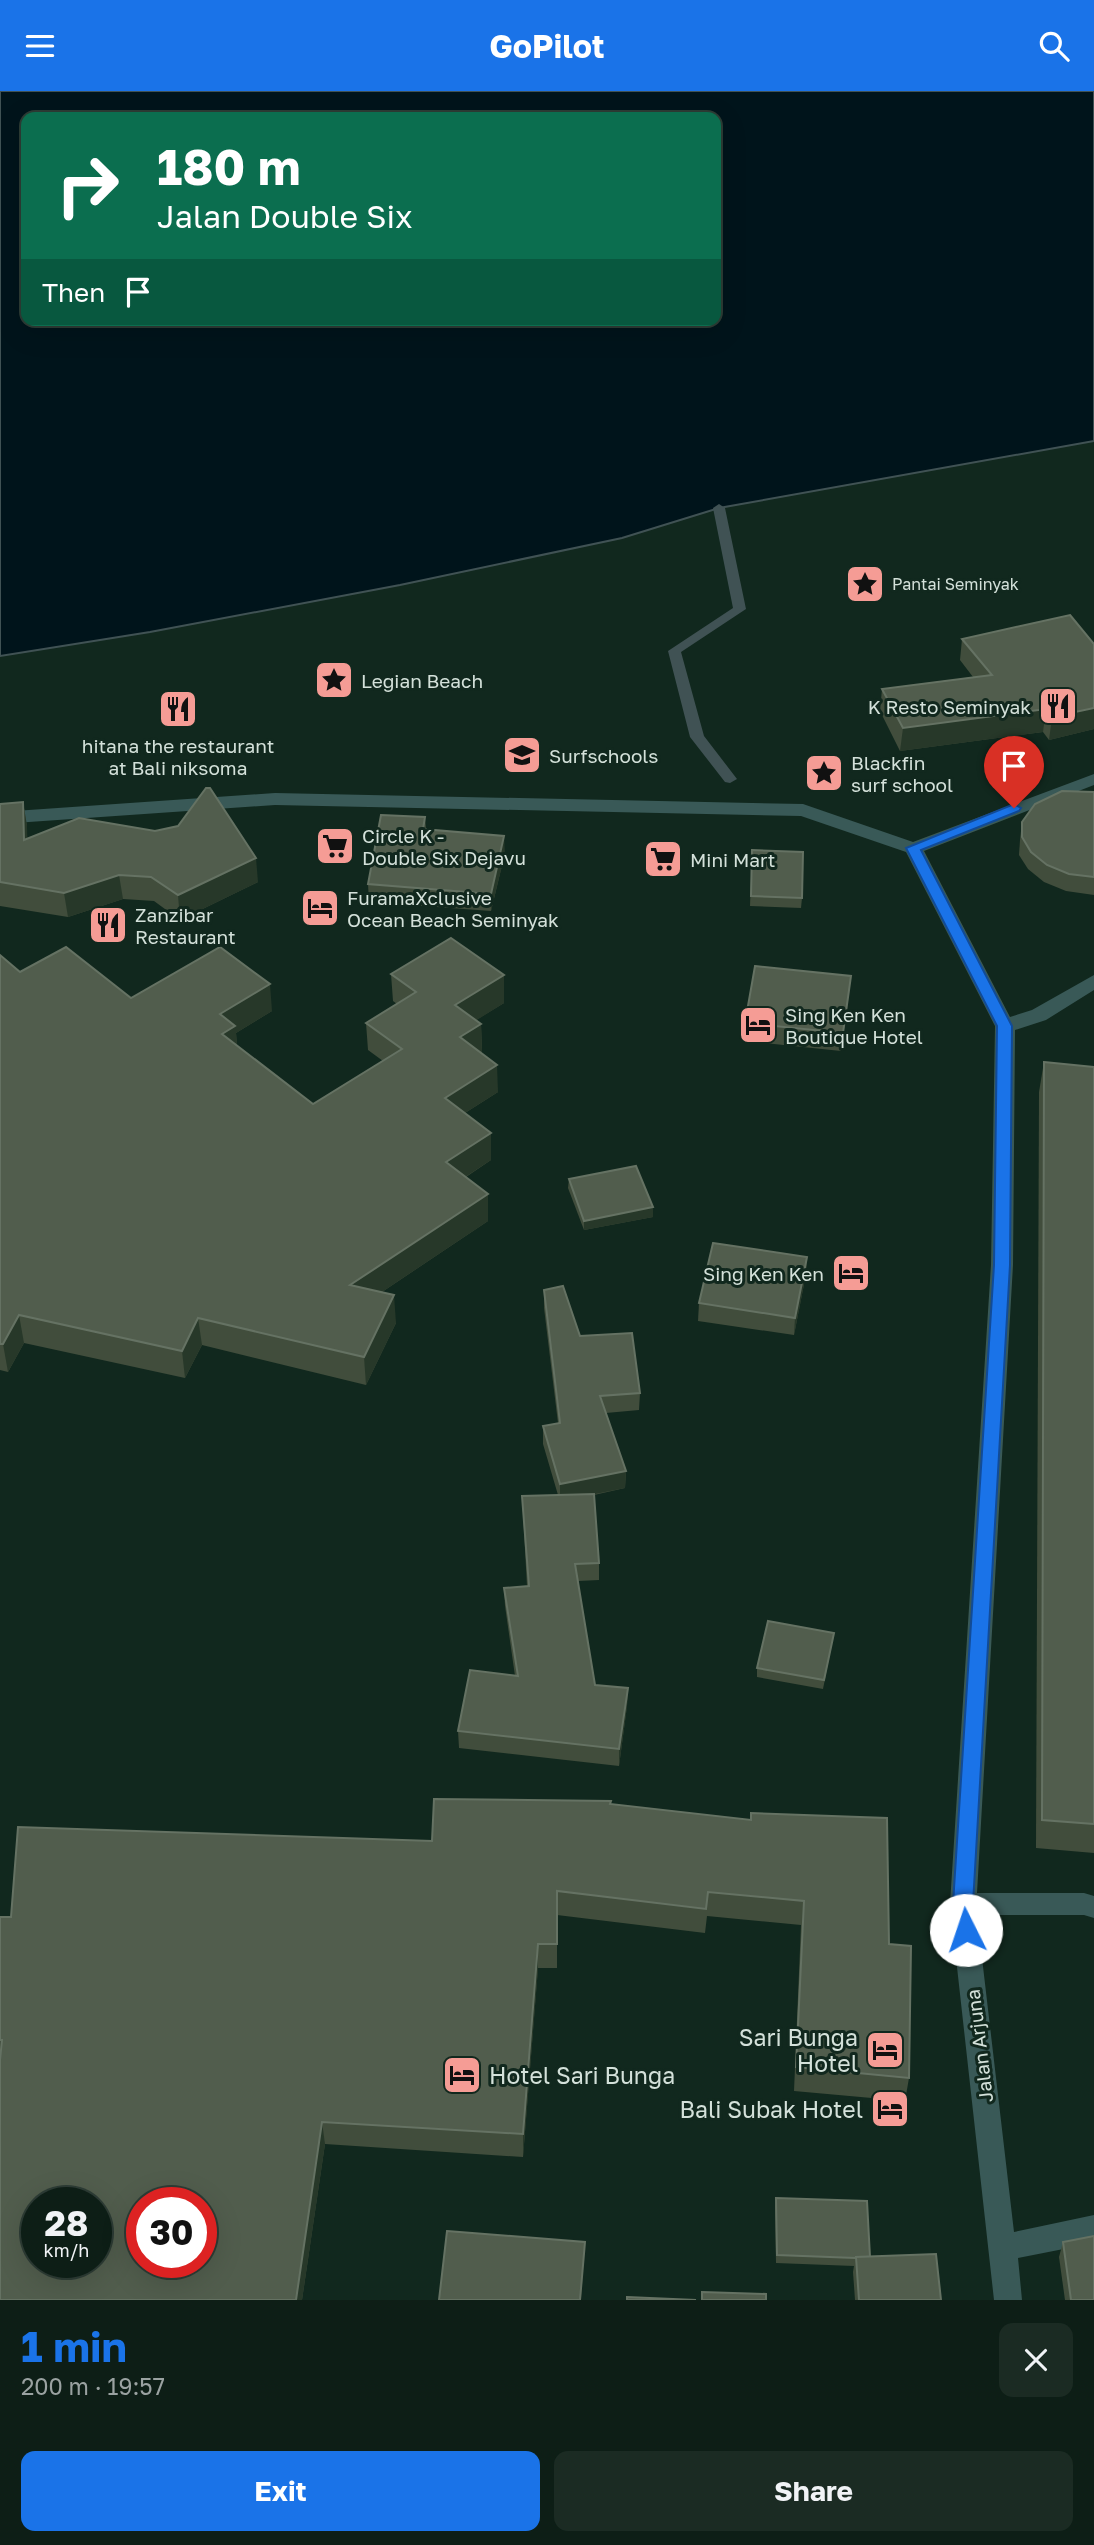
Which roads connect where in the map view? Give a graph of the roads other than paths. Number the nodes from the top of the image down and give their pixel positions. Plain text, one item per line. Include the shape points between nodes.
1 (1094, 779) edge
2 (0, 818) edge
3 (913, 848) junction
4 (1094, 981) edge
5 (1005, 1026) junction
6 (963, 1904) junction
7 (1094, 1907) edge
8 (1094, 2229) edge
9 (1002, 2248) junction
10 (1008, 2300) edge

1 - 3 street
2 - 3 street via 275,799 803,810
3 - 5 street, Jalan Arjuna
4 - 5 street via 1039,1015
5 - 6 street, Jalan Arjuna via 1002,1265
6 - 7 street
6 - 9 street, Jalan Arjuna
8 - 9 street
9 - 10 street, Jalan Arjuna

